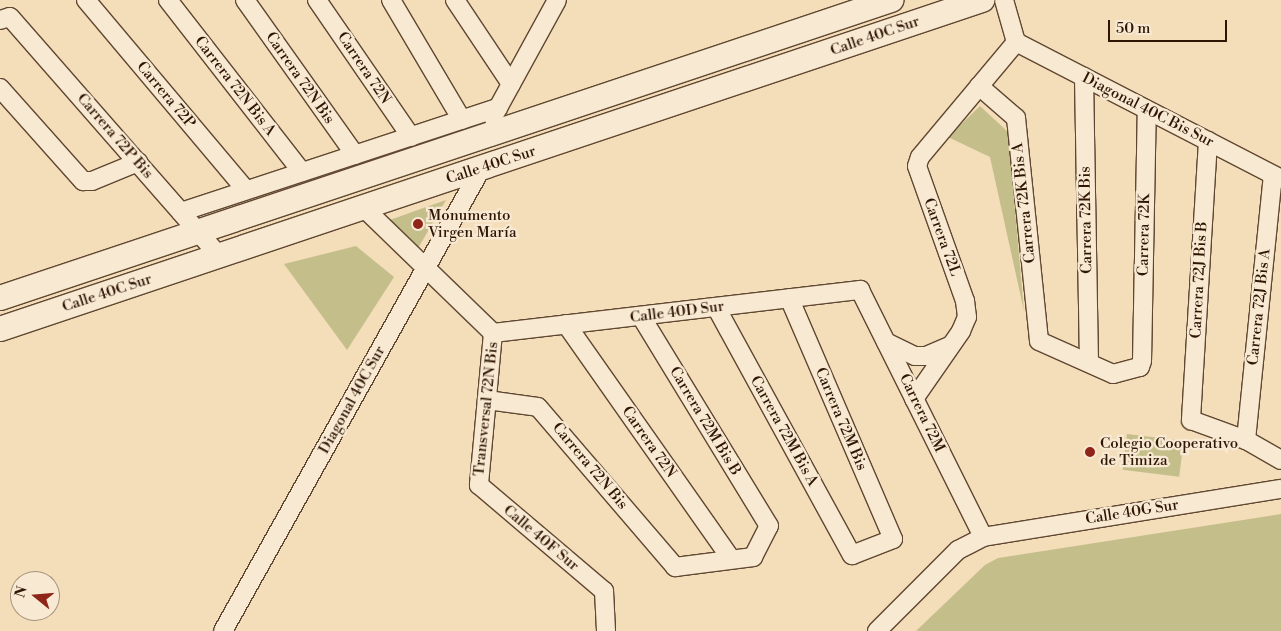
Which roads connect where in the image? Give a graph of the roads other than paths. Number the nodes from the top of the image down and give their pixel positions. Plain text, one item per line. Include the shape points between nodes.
1 (86, 0) edge
2 (168, 0) edge
3 (245, 0) edge
4 (317, 0) edge
5 (391, 0) edge
6 (455, 0) edge
7 (557, 0) edge
8 (891, 0) edge
9 (982, 0) edge
10 (1004, 0) edge
11 (5, 18) edge
12 (1016, 42) junction
13 (1084, 77) junction
14 (511, 84) junction
15 (979, 86) junction
16 (0, 88) edge
17 (590, 101) junction
18 (498, 108) junction
19 (1147, 110) junction
20 (462, 120) junction
21 (600, 129) junction
22 (410, 137) junction
23 (482, 137) junction
24 (1208, 141) junction
25 (355, 155) junction
26 (138, 162) junction
27 (481, 169) junction
28 (302, 172) junction
29 (1277, 177) edge
30 (246, 190) junction
31 (364, 208) junction
32 (181, 212) junction
33 (198, 231) junction
34 (219, 256) junction
35 (426, 267) junction
36 (860, 290) joint
37 (0, 298) edge
38 (789, 298) junction
39 (716, 307) junction
40 (642, 316) junction
41 (566, 324) junction
42 (0, 329) edge
43 (494, 333) junction
44 (886, 342) junction
45 (952, 344) junction
46 (1089, 362) junction
47 (914, 399) junction
48 (487, 400) junction
49 (1246, 440) junction
50 (1281, 460) edge
51 (479, 485) joint
52 (1281, 488) edge
53 (983, 536) junction
54 (852, 555) joint
55 (731, 560) junction
56 (223, 631) edge
57 (606, 631) edge
58 (877, 631) edge

1 - 30 street, Carrera 72P
2 - 28 street, Carrera 72N Bis A
3 - 25 street, Carrera 72N Bis
4 - 22 street, Carrera 72N
5 - 20 street
6 - 14 street
7 - 14 street
8 - 17 street, Calle 40C Sur
9 - 21 street, Calle 40C Sur
10 - 12 street
11 - 26 street, Carrera 72P Bis
12 - 13 street, Diagonal 40C Bis Sur
12 - 15 street
13 - 19 street, Diagonal 40C Bis Sur
13 - 46 street, Carrera 72K Bis
14 - 18 street
15 - 45 street, Carrera 72L via 920,158 918,174 965,301 966,317
15 - 46 street, Carrera 72K Bis A via 1016,118 1038,337 1041,344
16 - 26 street via 83,181 92,181
17 - 21 street
17 - 23 street, Calle 40C Sur
18 - 20 street
18 - 23 street
19 - 24 street, Diagonal 40C Bis Sur
19 - 46 street, Carrera 72K via 1142,362 1140,366 1113,374
20 - 22 street
21 - 27 street, Calle 40C Sur
22 - 25 street
23 - 33 street, Calle 40C Sur
24 - 29 street, Diagonal 40C Bis Sur
24 - 49 street, Carrera 72J Bis B via 1191,420
25 - 28 street
26 - 32 street, Carrera 72P Bis
27 - 31 street, Calle 40C Sur
27 - 35 street, Diagonal 40C Sur
28 - 30 street
29 - 49 street, Carrera 72J Bis A
30 - 32 street
31 - 34 street, Calle 40C Sur
31 - 35 street
32 - 33 street, Carrera 72P Bis
33 - 34 street, Carrera 72P Bis
33 - 37 street, Calle 40C Sur
34 - 42 street, Calle 40C Sur
35 - 43 street
35 - 56 street, Diagonal 40C Sur
36 - 38 street, Calle 40D Sur
36 - 44 street, Carrera 72M
38 - 39 street, Calle 40D Sur
38 - 54 street, Carrera 72M Bis via 893,539
39 - 40 street, Calle 40D Sur
39 - 54 street, Carrera 72M Bis A
40 - 41 street, Calle 40D Sur
40 - 55 street, Carrera 72M Bis B via 769,526 753,557
41 - 43 street, Calle 40D Sur
41 - 55 street, Carrera 72N
43 - 48 street, Transversal 72N Bis
44 - 45 street via 915,356 926,356
44 - 47 street, Carrera 72M
45 - 47 street
47 - 53 street, Carrera 72M
48 - 51 street, Transversal 72N Bis
48 - 55 street, Carrera 72N Bis via 538,407 674,567
49 - 50 street
51 - 57 street, Calle 40F Sur via 604,591
52 - 53 street, Calle 40G Sur
53 - 58 street via 958,550

